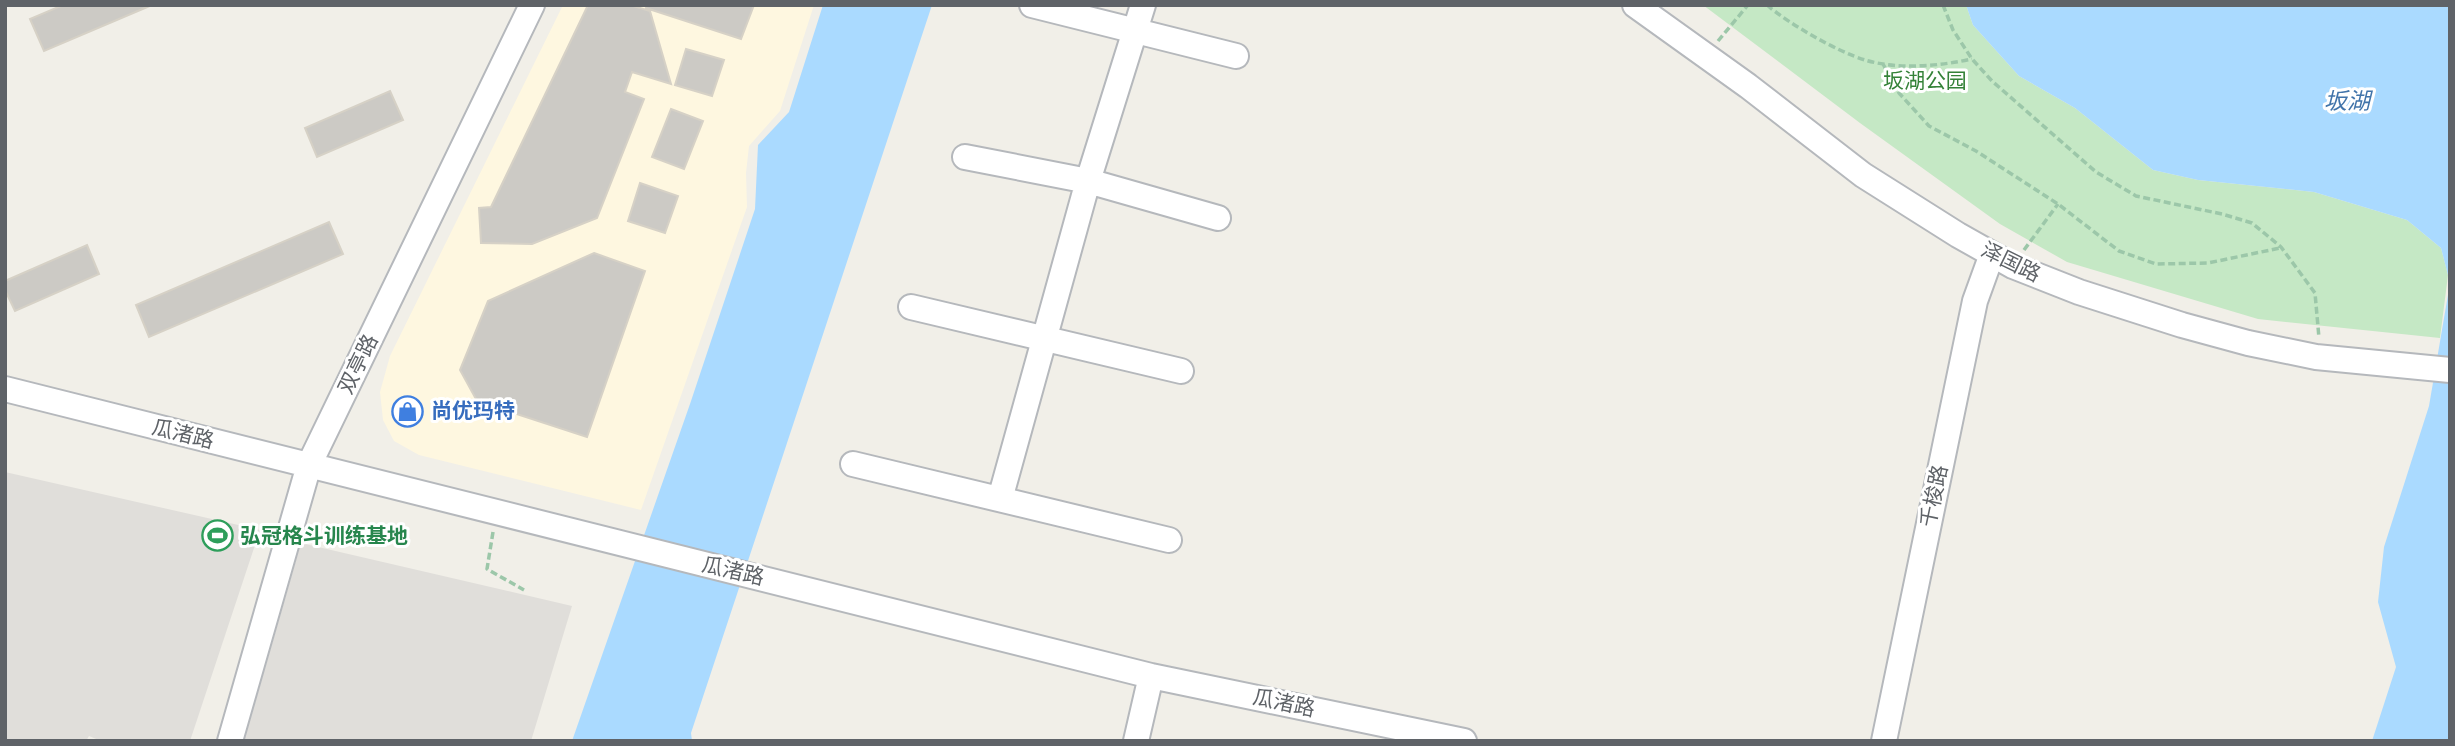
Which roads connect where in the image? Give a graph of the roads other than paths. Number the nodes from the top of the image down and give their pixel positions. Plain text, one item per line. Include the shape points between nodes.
1 (532, 5) edge
2 (1032, 5) edge
3 (1143, 5) edge
4 (1635, 5) edge
5 (1135, 32) junction
6 (1236, 56) dead end
7 (965, 157) dead end
8 (1088, 181) junction
9 (1218, 218) dead end
10 (2002, 260) junction
11 (911, 307) dead end
12 (1044, 339) junction
13 (2450, 370) edge
14 (1181, 371) dead end
15 (5, 389) edge
16 (853, 464) dead end
17 (309, 466) junction
18 (1000, 499) junction
19 (1169, 540) dead end
20 (1151, 676) junction
21 (230, 741) edge
22 (1136, 741) edge
23 (1464, 741) edge
24 (1884, 741) edge

1 - 17 street, 双亭路
2 - 5 street
3 - 5 street
4 - 10 street, 泽国路 via 1863,175
5 - 6 street
5 - 8 street
7 - 8 street
8 - 9 street
8 - 12 street
10 - 13 street, 泽国路 via 2079,292 2182,325 2316,357
10 - 24 street, 千梭路 via 1975,301
11 - 12 street
12 - 14 street
12 - 18 street
15 - 17 street, 瓜渚路
16 - 18 street
17 - 20 street, 瓜渚路
17 - 21 street, 双亭路
18 - 19 street
20 - 22 street
20 - 23 street, 瓜渚路

